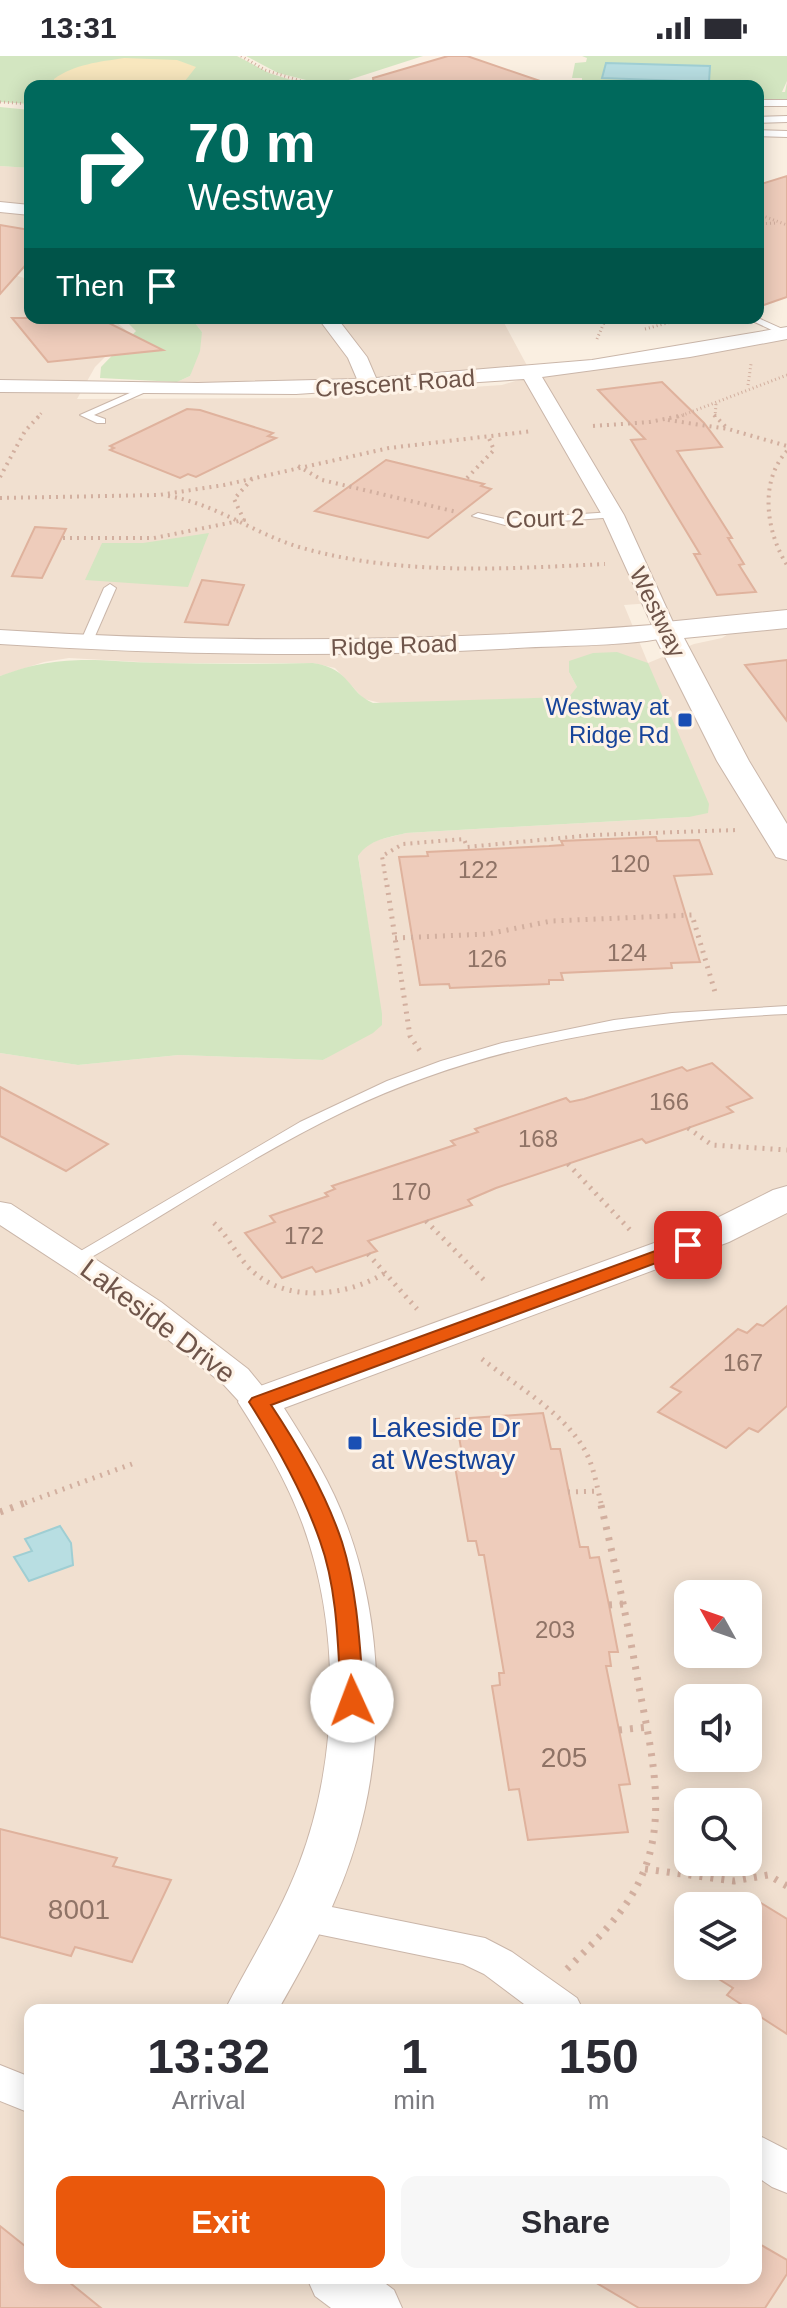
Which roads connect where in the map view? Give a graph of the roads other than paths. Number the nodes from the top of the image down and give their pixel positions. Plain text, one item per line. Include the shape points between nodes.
1 (764, 103) edge
2 (787, 103) edge
3 (787, 119) edge
4 (764, 120) edge
5 (764, 133) edge
6 (787, 134) edge
7 (0, 207) edge
8 (24, 209) edge
9 (332, 324) edge
10 (764, 324) edge
11 (786, 334) edge
12 (530, 373) junction
13 (369, 385) junction
14 (0, 386) edge
15 (145, 390) junction
16 (101, 421) dead end
17 (613, 515) junction
18 (478, 516) road end
19 (110, 588) dead end
20 (787, 619) edge
21 (666, 631) junction
22 (0, 637) edge
23 (86, 643) junction
24 (781, 839) edge
25 (787, 1010) edge
26 (787, 1198) edge
27 (0, 1211) edge
28 (75, 1259) junction
29 (259, 1402) junction
30 (302, 1917) junction
31 (552, 2002) edge
32 (254, 2004) edge
33 (0, 2083) edge
34 (24, 2093) edge
35 (762, 2156) edge
36 (787, 2174) edge
37 (343, 2284) edge
38 (374, 2308) edge

1 - 2 lane
3 - 4 lane
5 - 6 lane
7 - 8 street
9 - 13 street via 357,357
10 - 11 lane
11 - 12 street, Crescent Road
12 - 13 street, Crescent Road
12 - 17 street, Westway
13 - 15 street, Crescent Road
14 - 15 street, Crescent Road
15 - 16 lane via 85,415
17 - 18 lane, Court 2 via 505,522
17 - 21 street, Westway
19 - 23 lane
20 - 21 street, Ridge Road
21 - 23 street, Ridge Road via 394,646
21 - 24 street, Westway via 733,761
22 - 23 street, Ridge Road
25 - 28 lane via 618,1023 550,1035 431,1069 327,1114
26 - 29 street via 715,1234
27 - 28 street, Lakeside Drive
28 - 29 street, Lakeside Drive via 199,1345
29 - 30 street, Lakeside Drive via 288,1447 331,1542 350,1649 348,1763 333,1838
30 - 31 street via 471,1949
30 - 32 street, Lakeside Drive
33 - 34 street
35 - 36 street
37 - 38 street

